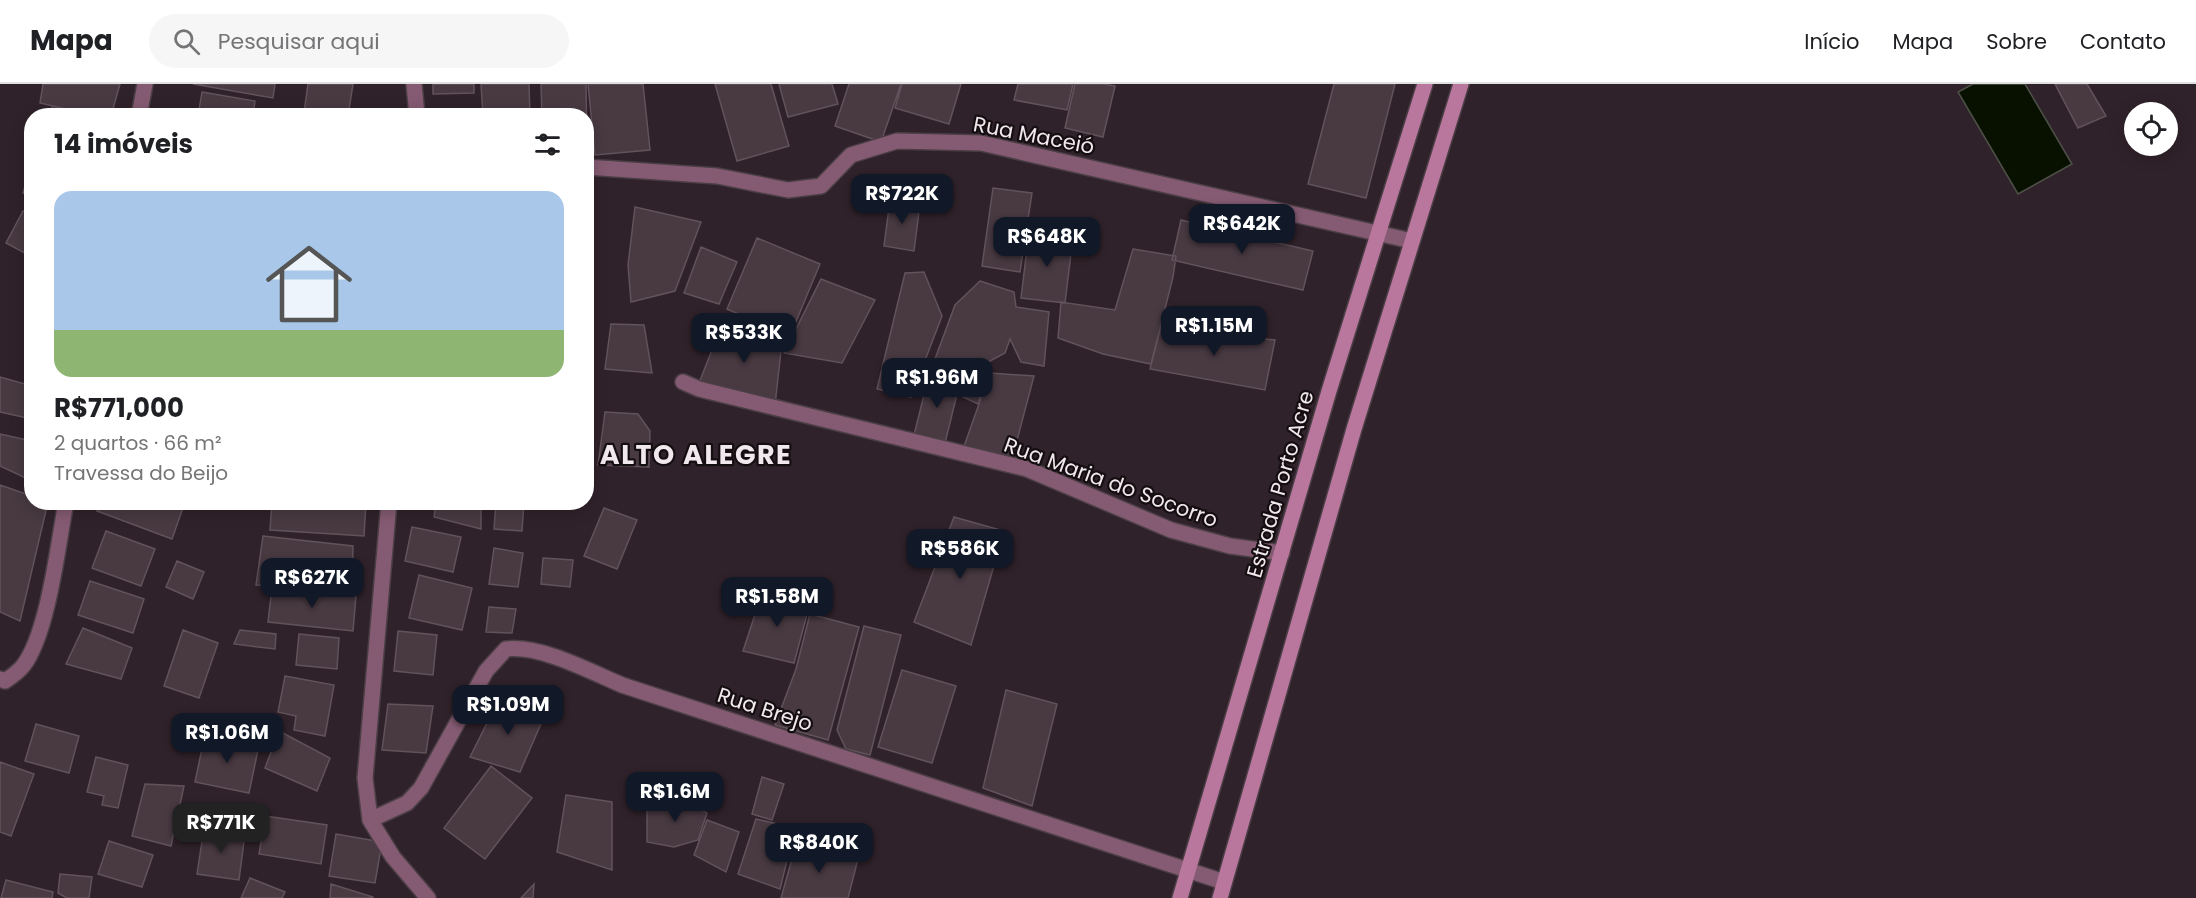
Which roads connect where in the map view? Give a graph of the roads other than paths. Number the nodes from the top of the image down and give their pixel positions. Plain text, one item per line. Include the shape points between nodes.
1 (145, 84) edge
2 (414, 84) edge
3 (1425, 84) edge
4 (1461, 84) edge
5 (140, 108) edge
6 (416, 108) edge
7 (594, 167) edge
8 (1380, 232) junction
9 (1412, 241) junction
10 (683, 382) dead end
11 (64, 510) edge
12 (388, 510) edge
13 (1282, 553) junction
14 (0, 680) edge
15 (370, 819) junction
16 (1188, 871) junction
17 (1224, 882) junction
18 (428, 898) edge
19 (1180, 898) edge
20 (1220, 898) edge

1 - 5 street
2 - 6 street
3 - 8 main road, Estrada Porto Acre
4 - 9 main road
7 - 8 street, Rua Maceió via 717,176 788,190 821,186 851,155 897,141 981,143
8 - 9 street, Rua Maceió
8 - 13 main road, Estrada Porto Acre
9 - 17 main road
10 - 13 street, Rua Maria do Socorro via 710,392 1027,469 1171,530 1230,546
11 - 14 street via 36,643 22,667 5,681
12 - 15 street via 365,778
13 - 16 main road, Estrada Porto Acre
15 - 16 street, Rua Brejo via 408,803 421,788 486,671 506,649 521,647
15 - 18 street via 393,857
16 - 17 street, Rua Brejo
16 - 19 main road, Estrada Porto Acre
17 - 20 main road

